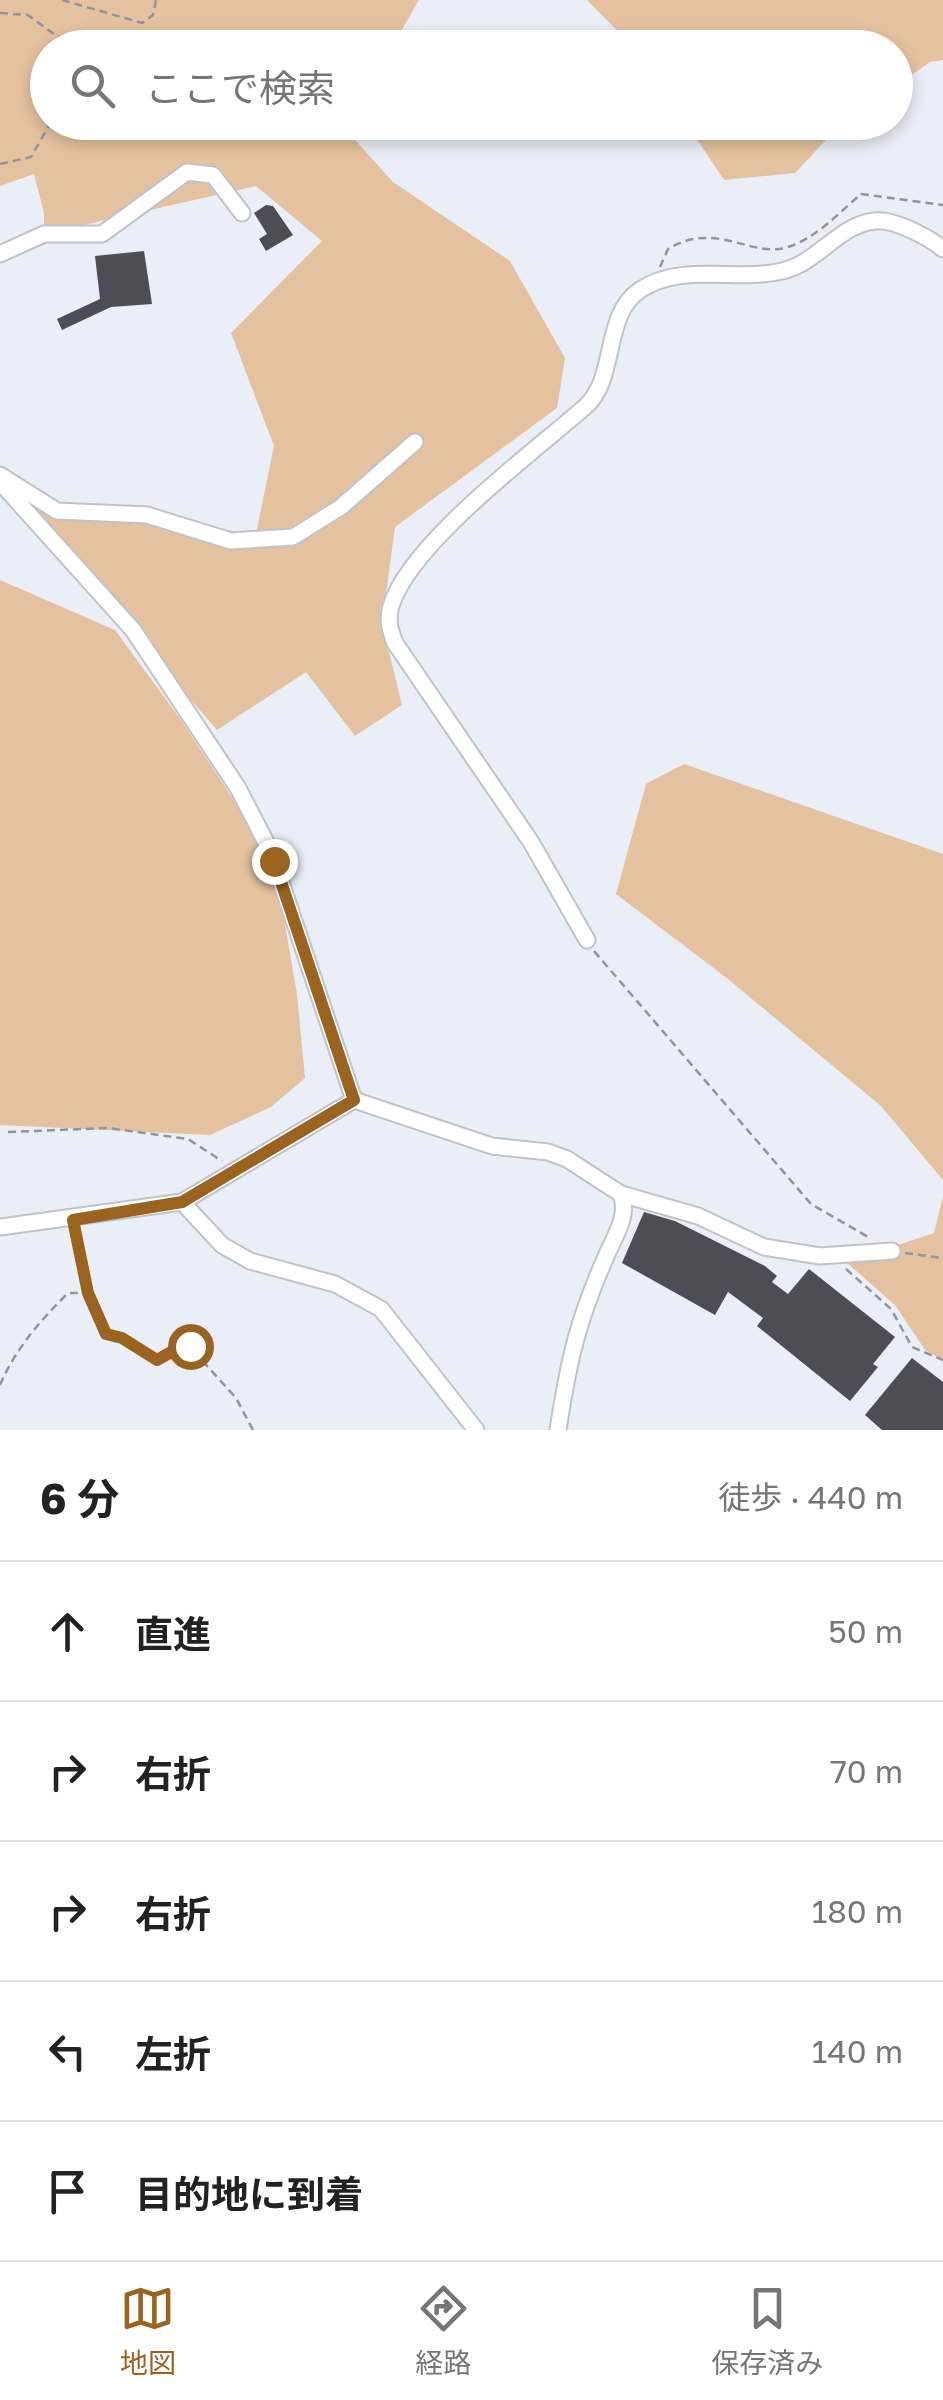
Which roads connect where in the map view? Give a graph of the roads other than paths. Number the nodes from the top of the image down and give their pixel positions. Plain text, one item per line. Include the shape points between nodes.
1 (242, 213) dead end
2 (943, 249) edge
3 (0, 254) edge
4 (415, 442) dead end
5 (0, 479) edge
6 (587, 940) road end
7 (354, 1100) junction
8 (621, 1194) junction
9 (182, 1202) junction
10 (0, 1227) edge
11 (892, 1251) road end
12 (476, 1430) edge
13 (558, 1430) edge

1 - 3 street via 213,175 186,172 102,234 44,234
2 - 6 street via 878,219 780,272 687,274 637,291 623,309 592,401 423,552 400,585 388,624 405,660 532,842
4 - 5 street via 294,537 231,541 147,514 57,511
5 - 7 street via 133,630 238,788 272,852
7 - 8 street via 492,1146 548,1152
7 - 9 street
8 - 11 street via 698,1216 764,1247 830,1255
8 - 13 street via 623,1218 571,1346
9 - 10 street
9 - 12 street via 222,1246 250,1261 335,1284 380,1309

